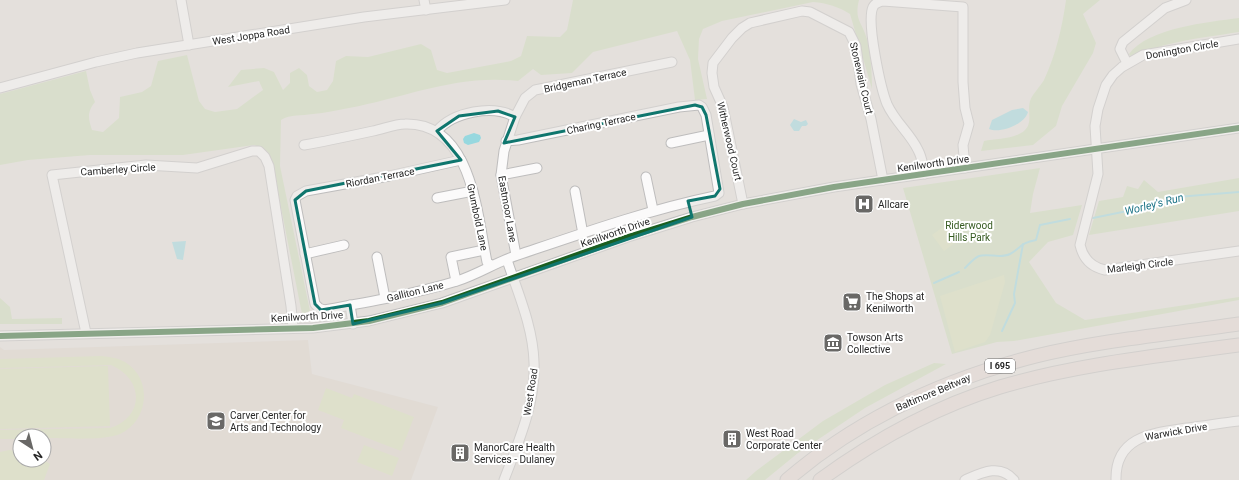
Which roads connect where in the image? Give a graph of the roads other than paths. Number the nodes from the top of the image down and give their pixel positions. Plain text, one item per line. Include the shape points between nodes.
1 (181, 0) edge
2 (424, 0) edge
3 (505, 0) edge
4 (1186, 0) edge
5 (426, 10) junction
6 (774, 17) joint
7 (1239, 39) edge
8 (189, 45) junction
9 (672, 62) dead end
10 (1127, 63) junction
11 (0, 88) edge
12 (515, 117) junction
13 (1239, 128) edge
14 (437, 131) junction
15 (710, 135) junction
16 (506, 141) junction
17 (671, 143) dead end
18 (304, 145) dead end
19 (1098, 149) junction
20 (461, 160) junction
21 (537, 168) dead end
22 (965, 168) junction
23 (925, 174) junction
24 (501, 175) junction
25 (646, 177) dead end
26 (883, 180) junction
27 (473, 191) junction
28 (575, 191) dead end
29 (437, 198) dead end
30 (688, 201) junction
31 (743, 204) junction
32 (653, 210) junction
33 (692, 217) junction
34 (583, 234) junction
35 (344, 245) dead end
36 (484, 250) junction
37 (1239, 251) edge
38 (305, 254) junction
39 (516, 255) junction
40 (377, 257) dead end
41 (507, 260) junction
42 (491, 265) junction
43 (513, 279) junction
44 (456, 281) junction
45 (385, 298) junction
46 (350, 305) junction
47 (352, 324) junction
48 (1239, 324) edge
49 (293, 328) junction
50 (86, 333) junction
51 (0, 336) edge
52 (1239, 345) edge
53 (925, 416) junction
54 (1239, 421) edge
55 (504, 480) edge
56 (787, 480) edge
57 (820, 480) edge
58 (833, 480) edge
59 (964, 480) edge
60 (1014, 480) edge
61 (1116, 480) edge

1 - 8 street
2 - 5 street
3 - 5 street, West Joppa Road
4 - 10 street via 1165,8 1123,42 1120,49
5 - 8 street, West Joppa Road
6 - 26 street, Stonewain Court via 802,11 810,12 849,32 856,46 861,84
6 - 31 street, Witherwood Court via 750,23 742,28 713,63 713,82 723,107
7 - 10 street, Donington Circle via 1143,55
8 - 11 street, West Joppa Road via 96,62
9 - 12 street, Bridgeman Terrace via 535,90 525,98
10 - 19 street, Donington Circle via 1113,75 1102,96 1095,126
12 - 14 street via 498,111 482,111 449,120
12 - 16 street, Eastmoor Lane
13 - 19 street, Kenilworth Drive
14 - 18 street via 422,125 404,124
14 - 20 street, Grumbold Lane
15 - 16 street, Charing Terrace via 705,111 695,104
15 - 17 street
15 - 30 street, Galliton Lane via 719,193
16 - 24 street, Eastmoor Lane
19 - 22 street, Kenilworth Drive
19 - 37 street, Marleigh Circle via 1098,174 1080,245 1082,253 1098,269
20 - 27 street, Grumbold Lane
20 - 38 street, Riordan Terrace via 301,193 295,200
21 - 24 street
22 - 23 street, Kenilworth Drive
22 - 23 street via 963,145 969,124 963,82 963,8 929,3 878,2 872,9 878,70 887,102 894,117 916,146
23 - 26 street, Kenilworth Drive
24 - 39 street, Eastmoor Lane
25 - 32 street
26 - 31 street, Kenilworth Drive
27 - 29 street
27 - 36 street, Grumbold Lane
28 - 34 street
30 - 32 street, Galliton Lane
30 - 33 street
31 - 33 street, Kenilworth Drive
32 - 34 street, Galliton Lane
33 - 43 street, Kenilworth Drive via 628,237
34 - 39 street, Galliton Lane
35 - 38 street
36 - 42 street, Grumbold Lane via 487,262
36 - 44 street via 451,257
38 - 46 street, Galliton Lane via 315,304 324,310
39 - 41 street, Galliton Lane
40 - 45 street
41 - 42 street, Galliton Lane
41 - 43 street
42 - 44 street, Galliton Lane via 485,271
43 - 47 street, Kenilworth Drive via 442,303
43 - 55 street, West Road via 529,324 534,364 527,416
44 - 45 street, Galliton Lane
45 - 46 street, Galliton Lane
46 - 47 street
47 - 49 street, Kenilworth Drive
48 - 56 highway, Baltimore Beltway / I 695 via 1084,347 992,368 955,381 882,414 832,446
49 - 50 street, Kenilworth Drive
49 - 50 street, Camberley Circle via 292,306 269,166 259,151 252,151 198,168 146,165 52,175
50 - 51 street, Kenilworth Drive
52 - 53 highway, Baltimore Beltway / I 695 via 1092,366 1042,376 978,395
53 - 57 highway, Baltimore Beltway / I 695 via 867,447
53 - 58 highway via 870,451
54 - 61 street, Warwick Drive via 1145,435 1131,444 1121,457
59 - 60 street via 991,470 1005,473

